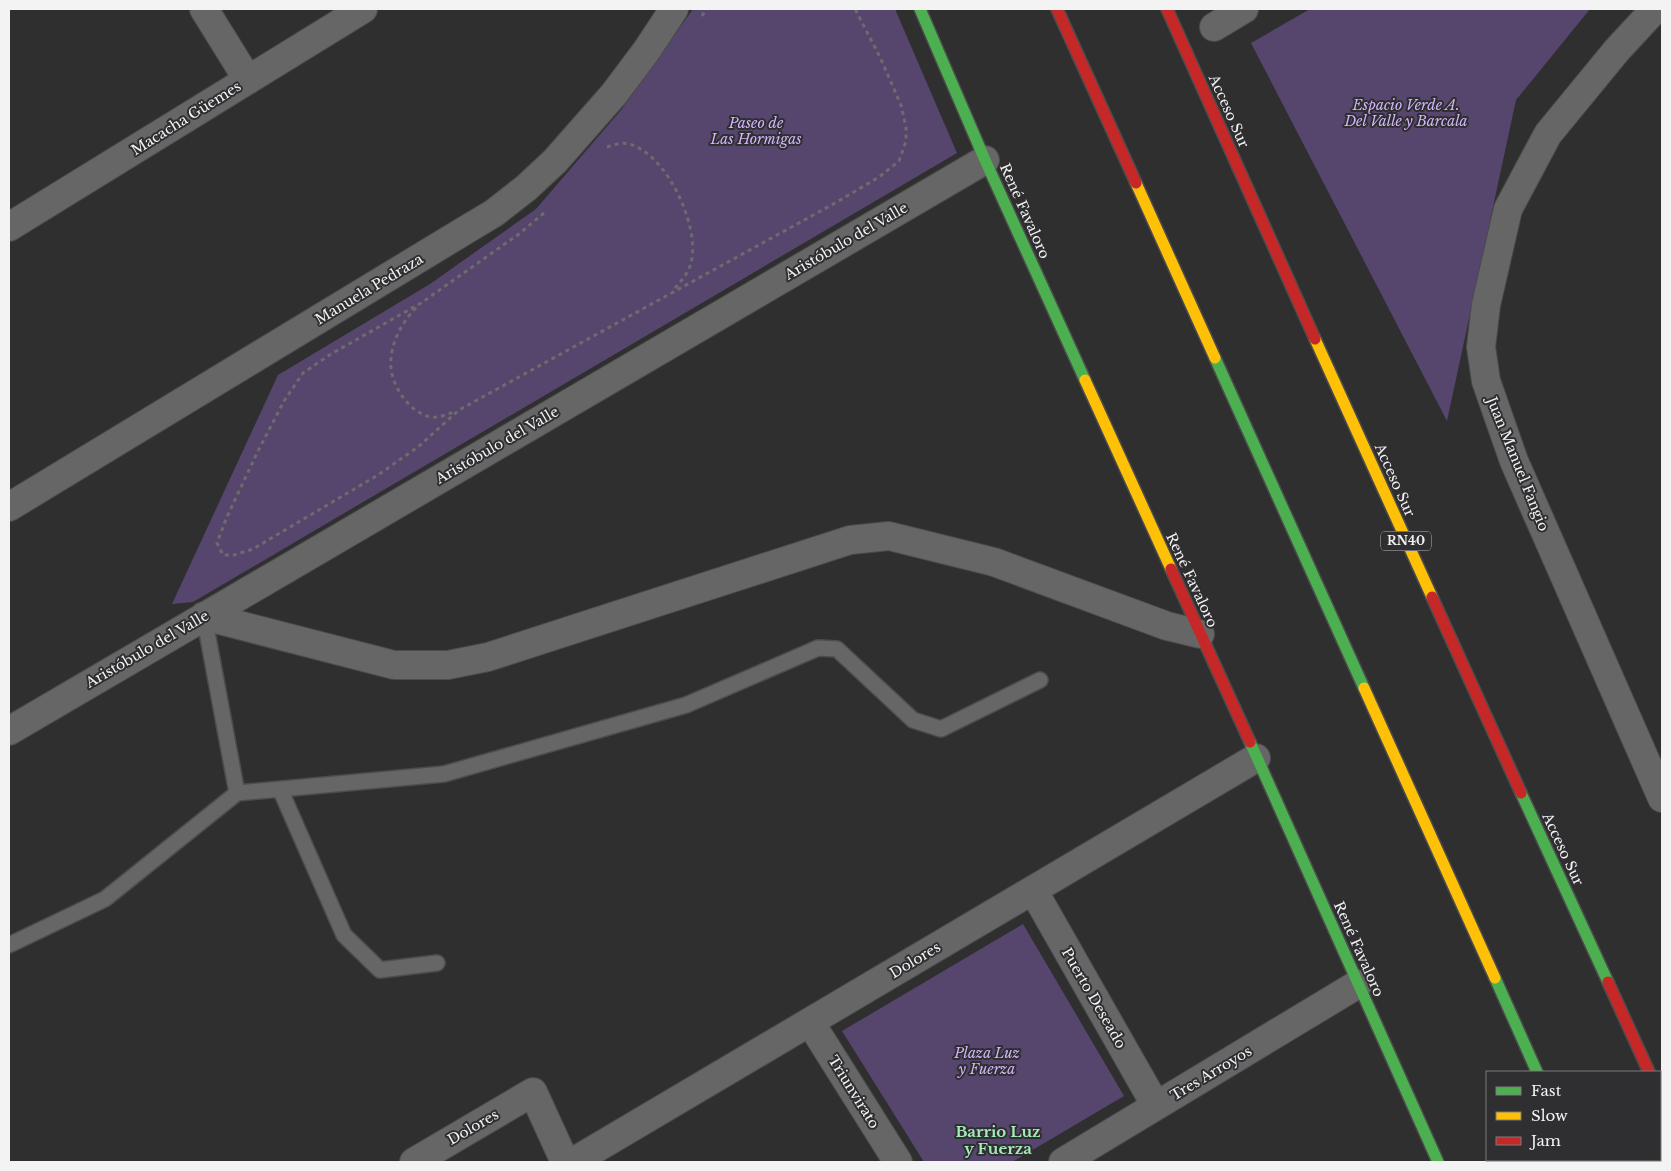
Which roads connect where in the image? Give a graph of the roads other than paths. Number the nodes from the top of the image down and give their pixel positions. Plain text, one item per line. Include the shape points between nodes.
1 (204, 9) edge
2 (363, 9) edge
3 (674, 9) edge
4 (920, 9) edge
5 (1057, 9) edge
6 (1167, 9) edge
7 (1244, 9) edge
8 (1655, 9) edge
9 (1214, 27) dead end
10 (248, 80) junction
11 (985, 160) junction
12 (9, 227) edge
13 (9, 507) edge
14 (204, 616) junction
15 (1200, 634) junction
16 (1040, 680) dead end
17 (9, 731) edge
18 (1256, 758) junction
19 (280, 789) junction
20 (237, 793) junction
21 (1662, 798) edge
22 (1032, 890) junction
23 (9, 945) edge
24 (437, 963) dead end
25 (1358, 984) junction
26 (810, 1022) junction
27 (1537, 1071) edge
28 (1649, 1071) edge
29 (1156, 1106) junction
30 (414, 1162) edge
31 (565, 1162) edge
32 (573, 1162) edge
33 (898, 1162) edge
34 (1063, 1162) edge
35 (1438, 1162) edge

1 - 10 street
2 - 10 street, Macacha Güemes
3 - 13 street, Manuela Pedraza via 614,94 555,161 494,213
4 - 11 main road, René Favaloro
5 - 27 main road
6 - 28 main road, Acceso Sur / RN40
7 - 9 street
8 - 21 street, Juan Manuel Fangio via 1548,134 1508,209 1480,347 1486,381 1514,461
10 - 12 street, Macacha Güemes
11 - 14 street, Aristóbulo del Valle
11 - 15 main road, René Favaloro
14 - 15 street via 394,665 448,665 488,657 850,540 889,536 994,562 1167,626
14 - 17 street, Aristóbulo del Valle
14 - 20 lane
15 - 18 main road, René Favaloro
16 - 19 lane via 941,729 913,720 837,649 818,648 686,705 444,774
18 - 22 street, Dolores
18 - 25 main road, René Favaloro
19 - 20 lane
19 - 24 lane via 344,935 380,970
20 - 23 lane via 105,899
22 - 26 street, Dolores
22 - 29 street, Puerto Deseado
25 - 29 street, Tres Arroyos
25 - 35 main road, René Favaloro
26 - 32 street, Dolores
26 - 33 street, Triunvirato
29 - 34 street, Tres Arroyos
30 - 31 street, Dolores via 533,1092

